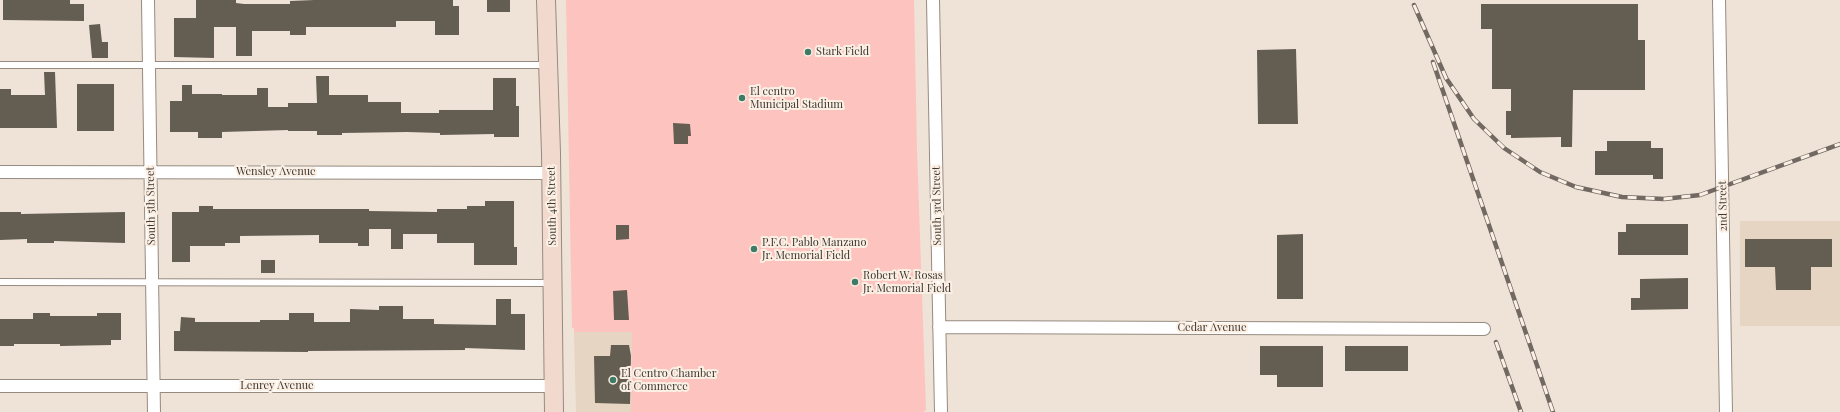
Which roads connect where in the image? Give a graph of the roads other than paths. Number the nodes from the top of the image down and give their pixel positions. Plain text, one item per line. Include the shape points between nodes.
1 (148, 0) edge
2 (546, 0) edge
3 (933, 0) edge
4 (1719, 0) edge
5 (0, 64) edge
6 (148, 65) junction
7 (547, 65) junction
8 (0, 172) edge
9 (151, 172) junction
10 (551, 173) junction
11 (0, 282) edge
12 (153, 282) junction
13 (553, 284) junction
14 (939, 327) junction
15 (1484, 329) dead end
16 (0, 386) edge
17 (154, 386) junction
18 (553, 386) junction
19 (154, 412) edge
20 (554, 412) edge
21 (941, 412) edge
22 (1726, 412) edge

1 - 6 street, South 5th Street
2 - 7 main road, South 4th Street
3 - 14 street, South 3rd Street
4 - 22 street, 2nd Street
5 - 6 lane
6 - 7 lane
6 - 9 street, South 5th Street
7 - 10 main road, South 4th Street
8 - 9 street, Wensley Avenue
9 - 10 street, Wensley Avenue
9 - 12 street, South 5th Street
10 - 13 main road, South 4th Street
11 - 12 lane
12 - 13 lane
12 - 17 street, South 5th Street
13 - 18 main road, South 4th Street
14 - 15 street, Cedar Avenue
14 - 21 street, South 3rd Street
16 - 17 street, Lenrey Avenue
17 - 18 street, Lenrey Avenue
17 - 19 street, South 5th Street
18 - 20 main road, South 4th Street

